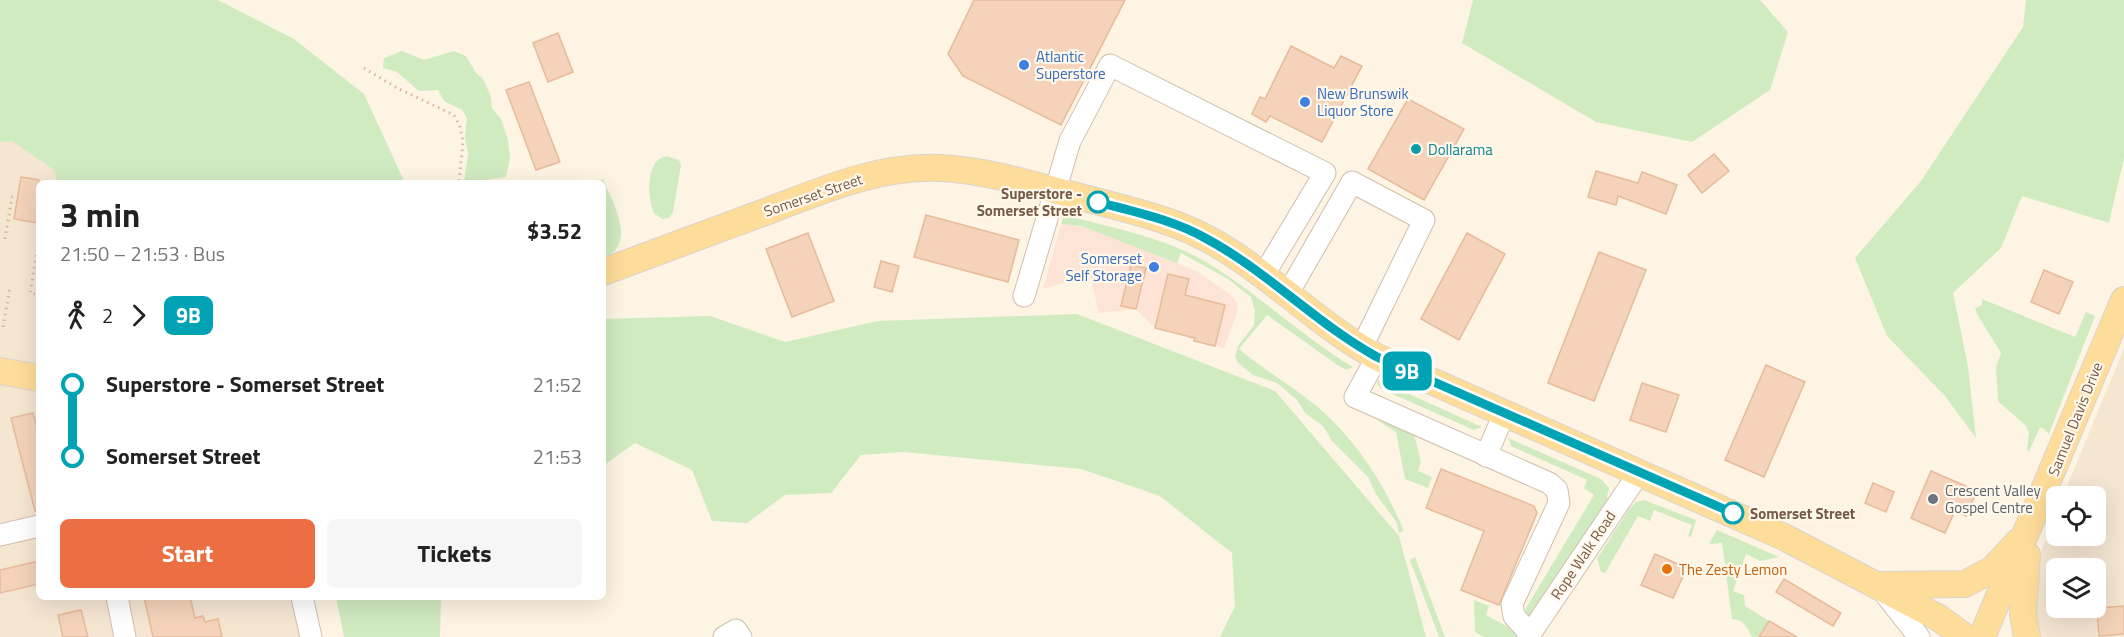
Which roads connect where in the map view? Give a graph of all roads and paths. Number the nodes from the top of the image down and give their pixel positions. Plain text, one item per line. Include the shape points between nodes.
1 (364, 68) dead end
2 (459, 180) edge
3 (1055, 191) junction
4 (18, 198) dead end
5 (5, 238) dead end
6 (36, 268) edge
7 (606, 271) edge
8 (1263, 276) junction
9 (8, 288) dead end
10 (35, 294) dead end
11 (1287, 295) junction
12 (1023, 296) dead end
13 (2124, 300) edge
14 (3, 327) dead end
15 (1370, 353) junction
16 (0, 371) edge
17 (36, 377) edge
18 (1504, 414) junction
19 (1486, 456) junction
20 (1639, 473) junction
21 (36, 527) edge
22 (2030, 528) junction
23 (0, 535) edge
24 (1878, 585) junction
25 (118, 600) edge
26 (303, 600) edge
27 (1529, 635) edge
28 (125, 637) edge
29 (311, 637) edge
30 (1919, 637) edge
31 (1965, 637) edge
32 (1982, 637) edge
33 (2027, 637) edge

1 - 2 path via 454,115 463,141
3 - 7 main road, Somerset Street via 973,171 900,171 840,184
3 - 8 main road, Somerset Street via 1179,226
3 - 8 street via 1070,141 1110,65 1324,173
3 - 12 street
4 - 5 path via 12,197
6 - 10 path via 30,293
8 - 11 main road, Somerset Street
9 - 14 path
11 - 15 main road, Somerset Street
11 - 15 street via 1352,182 1424,220
13 - 22 main road, Samuel Davis Drive
15 - 18 main road, Somerset Street
15 - 19 street via 1355,397
16 - 17 main road
18 - 19 street
18 - 20 main road, Somerset Street
19 - 27 street via 1549,483 1559,494 1557,508 1512,604 1514,616
20 - 24 main road, Somerset Street via 1774,532
20 - 27 street, Rope Walk Road
21 - 23 street
22 - 24 main road via 1979,579 1956,586
22 - 32 main road, Samuel Davis Drive
22 - 33 main road via 2023,598
24 - 30 street
24 - 31 main road, Somerset Street via 1946,622
25 - 28 street
26 - 29 street

